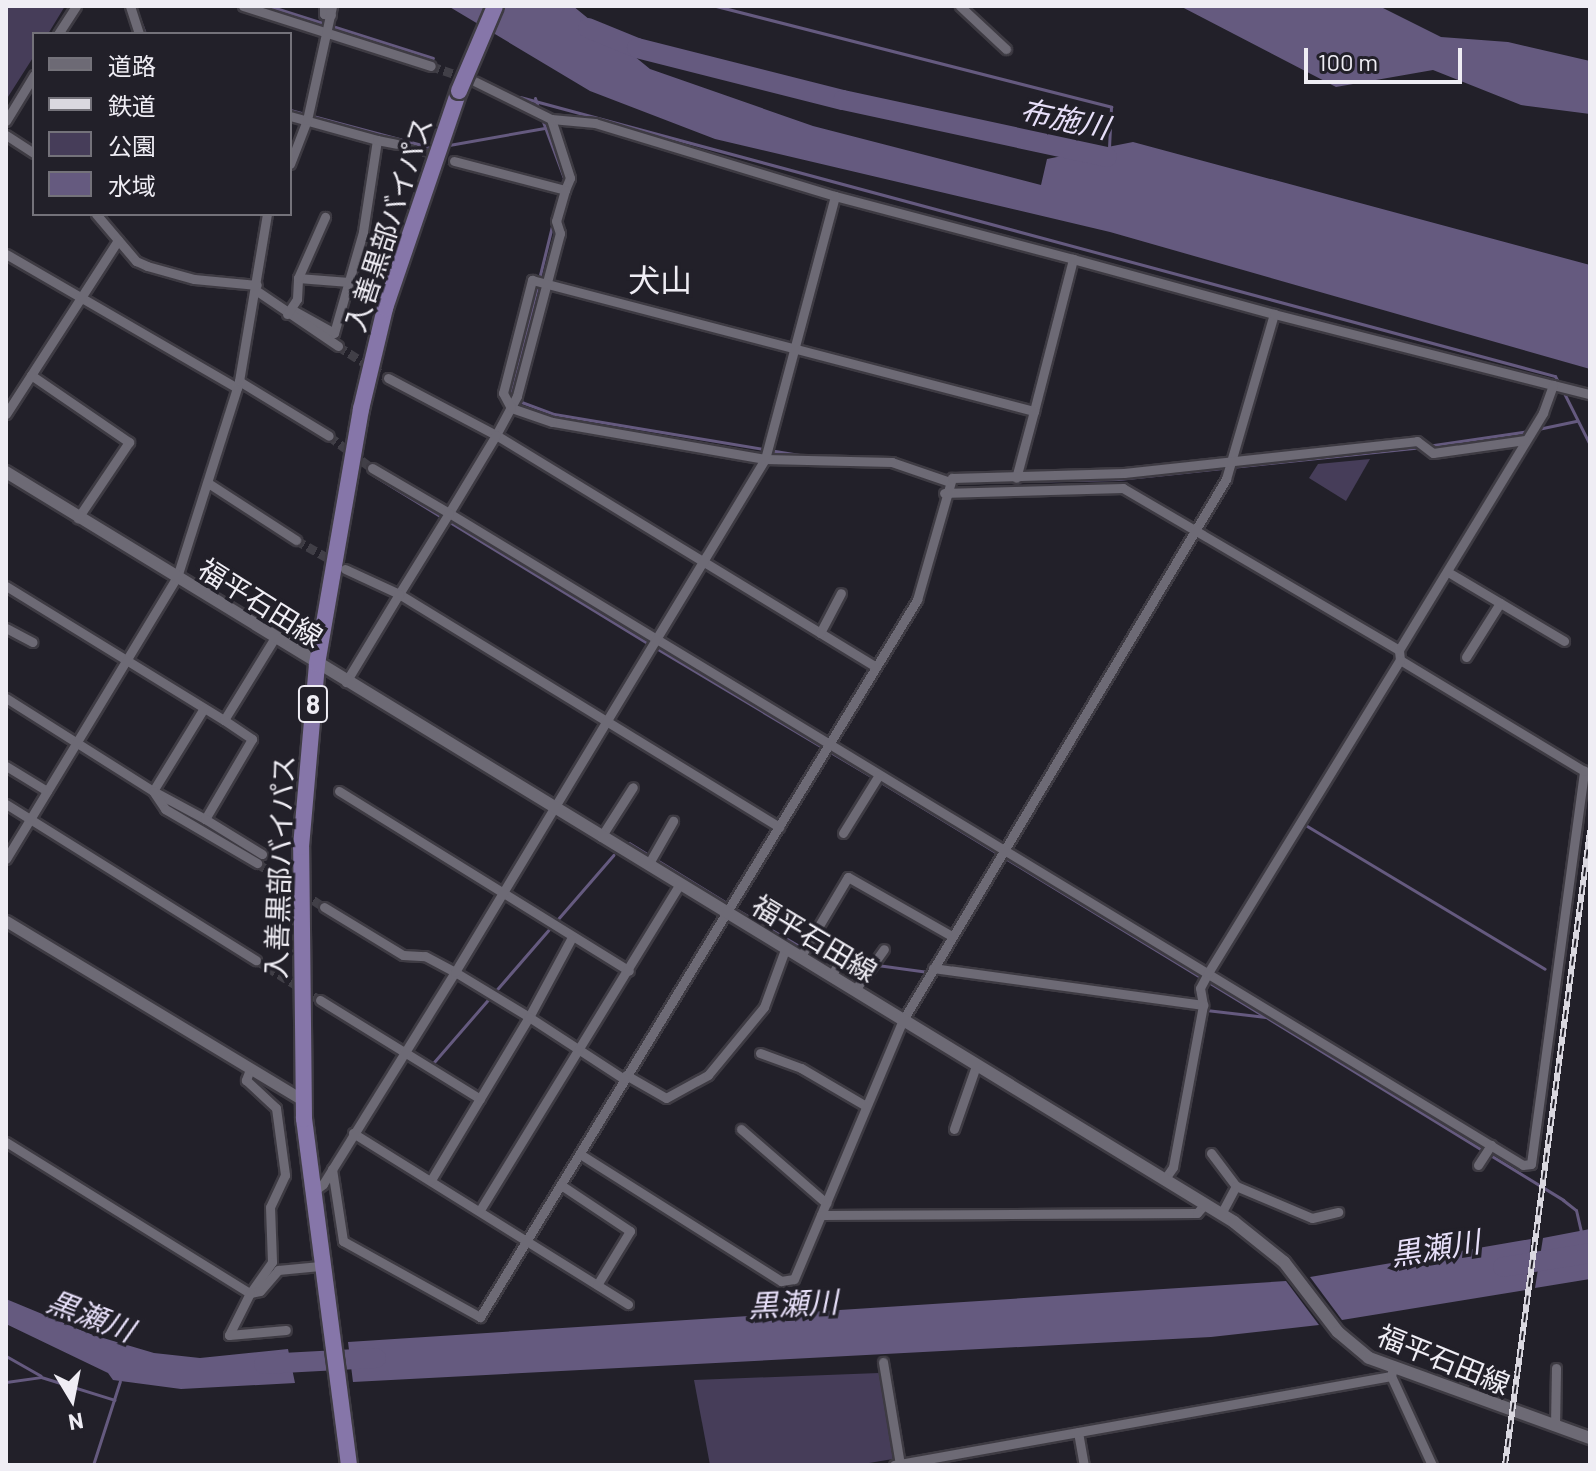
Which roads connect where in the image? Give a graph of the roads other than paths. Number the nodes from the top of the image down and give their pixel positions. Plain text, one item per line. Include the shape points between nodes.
1 (76, 6) edge
2 (130, 6) edge
3 (243, 6) edge
4 (324, 6) edge
5 (495, 6) edge
6 (960, 6) edge
7 (332, 11) edge
8 (59, 32) edge
9 (138, 32) edge
10 (328, 34) junction
11 (1006, 49) dead end
12 (431, 66) tunnel mouth
13 (32, 78) edge
14 (476, 82) tunnel mouth
15 (292, 116) edge
16 (551, 119) junction
17 (307, 120) junction
18 (6, 121) edge
19 (6, 135) edge
20 (377, 140) junction
21 (397, 144) tunnel mouth
22 (32, 152) edge
23 (292, 159) edge
24 (454, 161) tunnel mouth
25 (565, 190) junction
26 (835, 196) junction
27 (98, 216) edge
28 (267, 216) edge
29 (325, 217) dead end
30 (118, 240) junction
31 (6, 254) edge
32 (1073, 259) junction
33 (298, 278) junction
34 (349, 282) junction
35 (547, 283) junction
36 (257, 288) junction
37 (79, 299) junction
38 (289, 312) junction
39 (1274, 314) junction
40 (338, 346) tunnel mouth
41 (793, 349) junction
42 (31, 375) junction
43 (388, 378) tunnel mouth
44 (238, 384) junction
45 (1553, 385) junction
46 (1590, 394) edge
47 (511, 408) junction
48 (1034, 411) junction
49 (6, 414) edge
50 (496, 435) junction
51 (329, 436) tunnel mouth
52 (1525, 440) junction
53 (765, 459) junction
54 (1234, 461) junction
55 (372, 468) tunnel mouth
56 (6, 472) edge
57 (1016, 478) junction
58 (950, 482) junction
59 (208, 483) junction
60 (944, 493) junction
61 (449, 513) junction
62 (78, 518) junction
63 (1198, 528) junction
64 (296, 540) tunnel mouth
65 (700, 561) junction
66 (345, 569) tunnel mouth
67 (1448, 572) junction
68 (177, 577) junction
69 (6, 586) edge
70 (841, 593) dead end
71 (399, 594) junction
72 (1500, 603) junction
73 (6, 628) edge
74 (820, 633) junction
75 (274, 639) junction
76 (654, 641) junction
77 (1564, 641) dead end
78 (32, 642) dead end
79 (1400, 655) junction
80 (1466, 657) dead end
81 (127, 661) junction
82 (317, 664) junction
83 (876, 667) junction
84 (346, 682) junction
85 (6, 698) edge
86 (204, 708) junction
87 (224, 720) junction
88 (604, 720) junction
89 (78, 740) junction
90 (828, 744) junction
91 (6, 766) edge
92 (879, 775) junction
93 (633, 787) dead end
94 (47, 791) junction
95 (153, 791) junction
96 (339, 791) dead end
97 (6, 804) edge
98 (551, 807) junction
99 (30, 819) junction
100 (205, 819) junction
101 (673, 821) dead end
102 (779, 827) junction
103 (843, 833) dead end
104 (601, 837) junction
105 (1004, 850) junction
106 (6, 859) edge
107 (648, 865) junction
108 (680, 884) junction
109 (501, 895) junction
110 (324, 907) tunnel mouth
111 (727, 913) junction
112 (6, 921) edge
113 (952, 936) junction
114 (571, 939) junction
115 (786, 947) junction
116 (884, 949) dead end
117 (844, 954) dead end
118 (801, 956) junction
119 (256, 960) tunnel mouth
120 (933, 968) junction
121 (629, 971) junction
122 (455, 972) junction
123 (1208, 973) junction
124 (831, 976) junction
125 (855, 990) junction
126 (320, 1000) tunnel mouth
127 (1203, 1005) junction
128 (529, 1017) junction
129 (903, 1020) junction
130 (403, 1050) junction
131 (580, 1051) junction
132 (760, 1053) dead end
133 (976, 1066) junction
134 (249, 1072) junction
135 (625, 1077) junction
136 (480, 1099) junction
137 (303, 1100) junction
138 (866, 1106) junction
139 (741, 1129) dead end
140 (954, 1129) dead end
141 (353, 1133) junction
142 (6, 1142) edge
143 (1491, 1145) junction
144 (1211, 1153) dead end
145 (580, 1154) junction
146 (1478, 1165) dead end
147 (332, 1169) junction
148 (431, 1180) junction
149 (1164, 1180) junction
150 (561, 1185) junction
151 (1236, 1186) junction
152 (312, 1193) junction
153 (826, 1203) junction
154 (1205, 1204) junction
155 (480, 1210) junction
156 (1338, 1212) dead end
157 (1221, 1214) junction
158 (821, 1215) junction
159 (527, 1239) junction
160 (320, 1266) junction
161 (597, 1285) junction
162 (250, 1293) junction
163 (628, 1304) dead end
164 (286, 1330) dead end
165 (883, 1362) dead end
166 (1556, 1368) dead end
167 (1392, 1372) junction
168 (1555, 1426) junction
169 (1078, 1432) junction
170 (1590, 1438) edge
171 (349, 1465) edge
172 (898, 1465) edge
173 (1084, 1465) edge
174 (1432, 1465) edge

1 - 8 street
2 - 9 street
3 - 10 street
4 - 7 street via 324,14
5 - 82 highway, 入善黒部バイパス / 8, bridge via 459,91 385,308 348,475
6 - 11 street
7 - 10 street
10 - 12 street
10 - 17 street
13 - 18 street
14 - 16 street
15 - 17 street
16 - 25 street via 570,178
16 - 26 street via 595,123
17 - 20 street
17 - 23 street
19 - 22 street
20 - 21 street
20 - 34 street via 368,207
24 - 25 street
25 - 35 street
26 - 32 street
26 - 41 street
27 - 30 street
28 - 36 street
29 - 33 street
30 - 36 street via 147,266
30 - 37 street
31 - 37 street
32 - 39 street
32 - 48 street
33 - 34 street
33 - 38 street
34 - 38 street via 334,333
35 - 41 street
35 - 47 street
35 - 47 street via 532,280 503,393
36 - 38 street
36 - 44 street
37 - 42 street
37 - 44 street
38 - 40 street
39 - 45 street
39 - 54 street
41 - 48 street
41 - 53 street
42 - 49 street
42 - 62 street via 129,442
43 - 50 street
44 - 51 street
44 - 59 street
45 - 46 street
45 - 52 street
47 - 50 street
47 - 53 street via 552,422
48 - 57 street
50 - 61 street
50 - 65 street
52 - 54 street via 1433,453 1417,441
52 - 67 street
53 - 58 street via 892,462
53 - 65 street
54 - 57 street
54 - 63 street
55 - 61 street
56 - 62 main road, 福平石田線
57 - 58 street
58 - 60 street
59 - 64 street
59 - 68 street
60 - 63 street via 1123,488
60 - 83 street via 917,600
61 - 71 street
61 - 76 street
62 - 68 main road, 福平石田線
63 - 79 street
63 - 105 street
65 - 74 street
65 - 76 street
66 - 71 street
67 - 72 street
67 - 79 street
68 - 75 main road, 福平石田線
68 - 81 street
69 - 81 street
70 - 74 street
71 - 84 street
71 - 88 street
72 - 77 street
72 - 80 street
73 - 78 street
74 - 83 street
75 - 82 main road, 福平石田線
75 - 87 street
76 - 88 street
76 - 90 street
79 - 123 street
79 - 143 street via 1584,771 1531,1164 1523,1165
81 - 86 street
81 - 89 street
82 - 84 main road, 福平石田線
82 - 137 highway, 入善黒部バイパス / 8 via 301,847
83 - 90 street
84 - 98 main road, 福平石田線
85 - 89 street
86 - 87 street
86 - 95 street
87 - 100 street via 252,739
88 - 98 street
88 - 102 street
89 - 94 street
89 - 95 street
90 - 92 street
90 - 102 street
91 - 94 street
92 - 103 street
92 - 105 street
93 - 104 street
94 - 99 street
95 - 100 street
95 - 100 street via 165,809 259,858
96 - 109 street
97 - 99 street
98 - 104 main road, 福平石田線
98 - 109 street
99 - 106 street
99 - 119 street
101 - 107 street
102 - 111 street
104 - 107 main road, 福平石田線
105 - 113 street
105 - 123 street
107 - 108 main road, 福平石田線
108 - 111 main road, 福平石田線
108 - 121 street
109 - 114 street
109 - 122 street
110 - 122 street via 403,955 425,956
111 - 115 main road, 福平石田線
111 - 135 street
112 - 134 street
113 - 118 street via 848,877
113 - 120 street
114 - 121 street
114 - 128 street
115 - 118 main road, 福平石田線
115 - 135 street via 764,1007 708,1075 666,1098
116 - 125 street
117 - 124 street
118 - 124 main road, 福平石田線
120 - 127 street
120 - 129 street
121 - 131 street
122 - 128 street
122 - 130 street
123 - 127 street via 1200,988
123 - 143 street
124 - 125 main road, 福平石田線
125 - 129 main road, 福平石田線
126 - 130 street
127 - 149 street via 1173,1167
128 - 131 street
128 - 136 street
129 - 133 main road, 福平石田線
129 - 138 street
130 - 136 street
130 - 141 street
131 - 135 street
131 - 155 street
132 - 138 street via 801,1068
133 - 140 street
133 - 149 main road, 福平石田線
134 - 137 street
134 - 162 street via 246,1080 276,1108 285,1175 270,1207 272,1262
135 - 145 street
136 - 148 street
137 - 152 highway, 入善黒部バイパス / 8
138 - 153 street
139 - 153 street
141 - 147 street
141 - 148 street
142 - 162 street
143 - 146 street
144 - 151 street
145 - 150 street
145 - 158 street via 781,1281 794,1279
147 - 152 street
147 - 159 street via 343,1241 480,1317
148 - 155 street
149 - 154 main road, 福平石田線
150 - 159 street
150 - 161 street via 630,1231
151 - 156 street via 1312,1218
151 - 157 street
152 - 160 highway, 入善黒部バイパス / 8
153 - 158 street
154 - 157 main road, 福平石田線
154 - 158 street via 1197,1213
155 - 159 street
157 - 167 main road, 福平石田線 via 1284,1262 1338,1332
159 - 161 street
160 - 162 street via 278,1270 260,1291
160 - 171 highway, 入善黒部バイパス / 8
161 - 163 street
162 - 164 street via 229,1335
165 - 172 street
166 - 168 street
167 - 168 main road, 福平石田線
167 - 169 street
167 - 174 street
168 - 170 main road, 福平石田線
169 - 172 street
169 - 173 street

